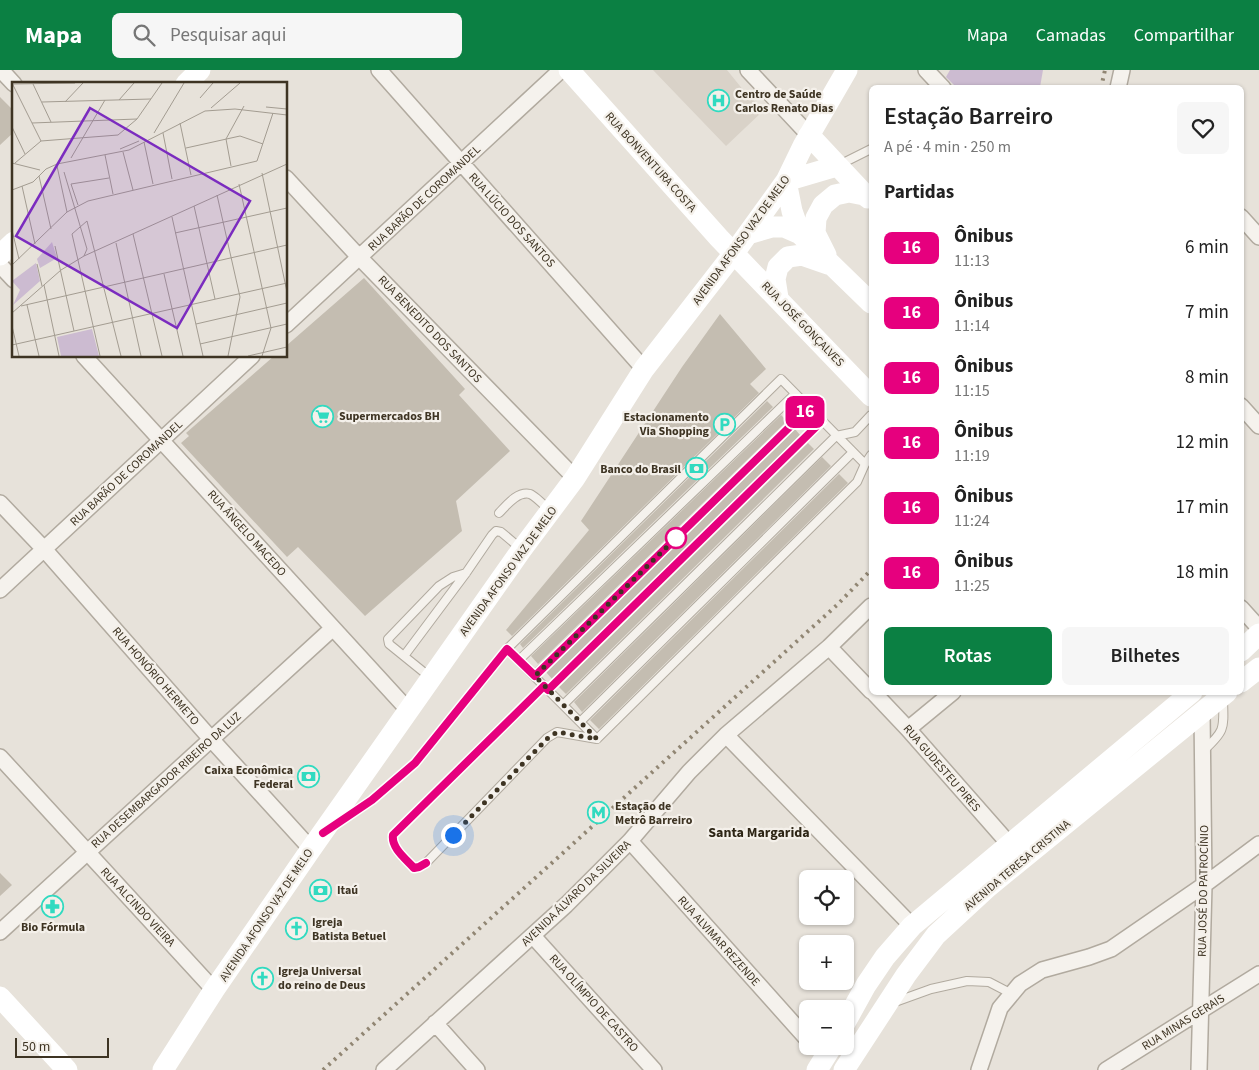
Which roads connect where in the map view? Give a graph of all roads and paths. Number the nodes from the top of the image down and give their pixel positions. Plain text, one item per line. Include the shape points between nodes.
1 (1, 70) edge
2 (379, 70) edge
3 (561, 70) edge
4 (570, 70) edge
5 (748, 70) edge
6 (847, 70) edge
7 (926, 70) edge
8 (12, 82) edge
9 (940, 85) edge
10 (809, 135) junction
11 (869, 150) edge
12 (461, 163) junction
13 (837, 166) junction
14 (288, 180) edge
15 (786, 181) junction
16 (868, 198) edge
17 (1244, 220) edge
18 (748, 234) junction
19 (800, 234) junction
20 (1259, 237) edge
21 (12, 244) edge
22 (734, 254) junction
23 (0, 255) edge
24 (360, 258) junction
25 (0, 265) edge
26 (833, 266) junction
27 (12, 278) edge
28 (778, 298) junction
29 (869, 301) edge
30 (288, 323) edge
31 (86, 358) edge
32 (250, 358) edge
33 (644, 369) junction
34 (795, 394) junction
35 (869, 394) edge
36 (809, 408) junction
37 (1244, 409) edge
38 (869, 417) edge
39 (822, 421) junction
40 (1259, 426) edge
41 (836, 436) junction
42 (162, 440) junction
43 (852, 452) junction
44 (869, 458) edge
45 (865, 464) junction
46 (575, 478) junction
47 (0, 503) edge
48 (551, 511) junction
49 (499, 513) dead end
50 (44, 549) junction
51 (522, 549) junction
52 (466, 573) junction
53 (0, 590) edge
54 (869, 608) edge
55 (1244, 616) edge
56 (333, 628) junction
57 (1251, 636) edge
58 (829, 647) junction
59 (507, 649) junction
60 (404, 656) junction
61 (519, 660) junction
62 (1259, 668) edge
63 (535, 676) junction
64 (431, 679) junction
65 (1244, 680) edge
66 (546, 688) junction
67 (869, 689) edge
68 (875, 695) edge
69 (949, 695) edge
70 (1188, 695) edge
71 (1216, 695) edge
72 (1221, 695) edge
73 (563, 705) junction
74 (409, 711) junction
75 (1202, 712) junction
76 (580, 722) junction
77 (908, 729) junction
78 (726, 735) junction
79 (211, 739) junction
80 (597, 739) junction
81 (1203, 752) junction
82 (0, 758) edge
83 (317, 841) junction
84 (630, 841) junction
85 (1259, 844) edge
86 (1010, 845) junction
87 (87, 852) junction
88 (1204, 885) junction
89 (912, 926) junction
90 (0, 932) edge
91 (534, 936) junction
92 (1259, 974) edge
93 (214, 990) junction
94 (1012, 994) junction
95 (0, 997) edge
96 (854, 1007) edge
97 (885, 1007) junction
98 (1200, 1011) junction
99 (435, 1023) junction
100 (799, 1030) edge
101 (63, 1069) edge
102 (163, 1070) edge
103 (384, 1070) edge
104 (477, 1070) edge
105 (654, 1070) edge
106 (844, 1070) edge
107 (979, 1070) edge
108 (1106, 1070) edge
109 (1199, 1070) edge

1 - 8 street
2 - 12 street, RUA LÚCIO DOS SANTOS
3 - 12 street, RUA BARÃO DE COROMANDEL
4 - 22 main road, RUA BONVENTURA COSTA
5 - 10 street
6 - 10 main road, AVENIDA AFONSO VAZ DE MELO
7 - 9 street
10 - 13 main road
10 - 15 main road, AVENIDA AFONSO VAZ DE MELO
11 - 13 lane
12 - 24 street, RUA BARÃO DE COROMANDEL
12 - 33 street, RUA LÚCIO DOS SANTOS
13 - 15 main road
13 - 16 main road
14 - 24 street, RUA BENEDITO DOS SANTOS
15 - 18 main road, AVENIDA AFONSO VAZ DE MELO
15 - 19 main road
16 - 26 main road via 849,192 834,195 823,204 816,218 815,233
17 - 20 street
18 - 19 main road via 772,227 784,227
18 - 22 main road, AVENIDA AFONSO VAZ DE MELO
19 - 26 main road
21 - 23 main road
22 - 28 main road, RUA JOSÉ GONÇALVES
22 - 33 main road, AVENIDA AFONSO VAZ DE MELO
24 - 30 street, RUA BARÃO DE COROMANDEL
24 - 46 street, RUA BENEDITO DOS SANTOS
25 - 27 street
26 - 28 main road via 802,254 788,257 778,267 775,279
26 - 29 main road
28 - 35 main road, RUA JOSÉ GONÇALVES
31 - 42 street, RUA ÂNGELO MACEDO
32 - 42 street, RUA BARÃO DE COROMANDEL
33 - 46 main road, AVENIDA AFONSO VAZ DE MELO
34 - 36 lane
34 - 59 lane via 781,379
34 - 61 lane
36 - 39 lane
36 - 63 lane
37 - 40 street
38 - 41 lane via 855,432
39 - 41 lane
39 - 66 lane
41 - 43 lane
41 - 73 lane
42 - 50 street, RUA BARÃO DE COROMANDEL
42 - 56 street, RUA ÂNGELO MACEDO
43 - 45 lane
43 - 76 lane
44 - 45 lane
45 - 80 lane via 857,482
46 - 48 main road, AVENIDA AFONSO VAZ DE MELO
47 - 50 street, RUA HONÓRIO HERMETO
48 - 49 lane via 530,494 522,494
48 - 51 main road, AVENIDA AFONSO VAZ DE MELO
50 - 53 street, RUA BARÃO DE COROMANDEL
50 - 79 street, RUA HONÓRIO HERMETO
51 - 52 lane via 496,531
51 - 64 main road, AVENIDA AFONSO VAZ DE MELO
52 - 60 lane
52 - 60 lane via 439,586 388,639 389,644
54 - 58 street, AVENIDA ÁLVARO DA SILVEIRA
55 - 57 street
56 - 74 street, RUA ÂNGELO MACEDO
56 - 79 street, RUA DESEMBARGADOR RIBEIRO DA LUZ
58 - 67 street, RUA GUDESTEU PIRES
58 - 78 street, AVENIDA ÁLVARO DA SILVEIRA
59 - 61 lane
59 - 83 lane via 415,763
60 - 64 lane
61 - 63 lane
62 - 65 main road
63 - 66 lane
64 - 74 main road, AVENIDA AFONSO VAZ DE MELO
66 - 73 lane
66 - 80 lane via 393,835 394,846 414,868 426,863 548,738 557,732
68 - 77 street, RUA GUDESTEU PIRES
69 - 77 street
70 - 86 main road, AVENIDA TERESA CRISTINA
71 - 75 main road via 1207,697
72 - 81 lane via 1224,723 1216,740
73 - 76 lane
74 - 83 main road, AVENIDA AFONSO VAZ DE MELO
75 - 81 street, RUA JOSÉ DO PATROCÍNIO
75 - 97 main road, AVENIDA TERESA CRISTINA via 988,887 936,935
76 - 80 lane
77 - 86 street, RUA GUDESTEU PIRES
78 - 84 street, AVENIDA ÁLVARO DA SILVEIRA via 689,772
78 - 89 street
79 - 83 street, RUA HONÓRIO HERMETO
79 - 87 street, RUA DESEMBARGADOR RIBEIRO DA LUZ
81 - 88 street, RUA JOSÉ DO PATROCÍNIO
82 - 87 street, RUA ALCINDO VIEIRA
83 - 93 main road, AVENIDA AFONSO VAZ DE MELO
84 - 91 street, AVENIDA ÁLVARO DA SILVEIRA
84 - 100 street, RUA ALVIMAR REZENDE
85 - 88 street
86 - 89 main road, AVENIDA TERESA CRISTINA
87 - 90 street, RUA DESEMBARGADOR RIBEIRO DA LUZ
87 - 93 street, RUA ALCINDO VIEIRA
88 - 94 street via 1111,949 1042,970 1020,984
88 - 98 street, RUA JOSÉ DO PATROCÍNIO
89 - 96 main road, AVENIDA TERESA CRISTINA via 885,957
91 - 99 street, AVENIDA ÁLVARO DA SILVEIRA
91 - 105 street, RUA OLÍMPIO DE CASTRO
92 - 98 street, RUA MINAS GERAIS
93 - 102 main road, AVENIDA AFONSO VAZ DE MELO
94 - 97 lane via 989,982 967,981 931,989
94 - 107 street via 1000,1008
95 - 101 main road
97 - 106 main road, AVENIDA TERESA CRISTINA
98 - 108 street, RUA MINAS GERAIS
98 - 109 street, RUA JOSÉ DO PATROCÍNIO
99 - 103 street, AVENIDA ÁLVARO DA SILVEIRA
99 - 104 street

